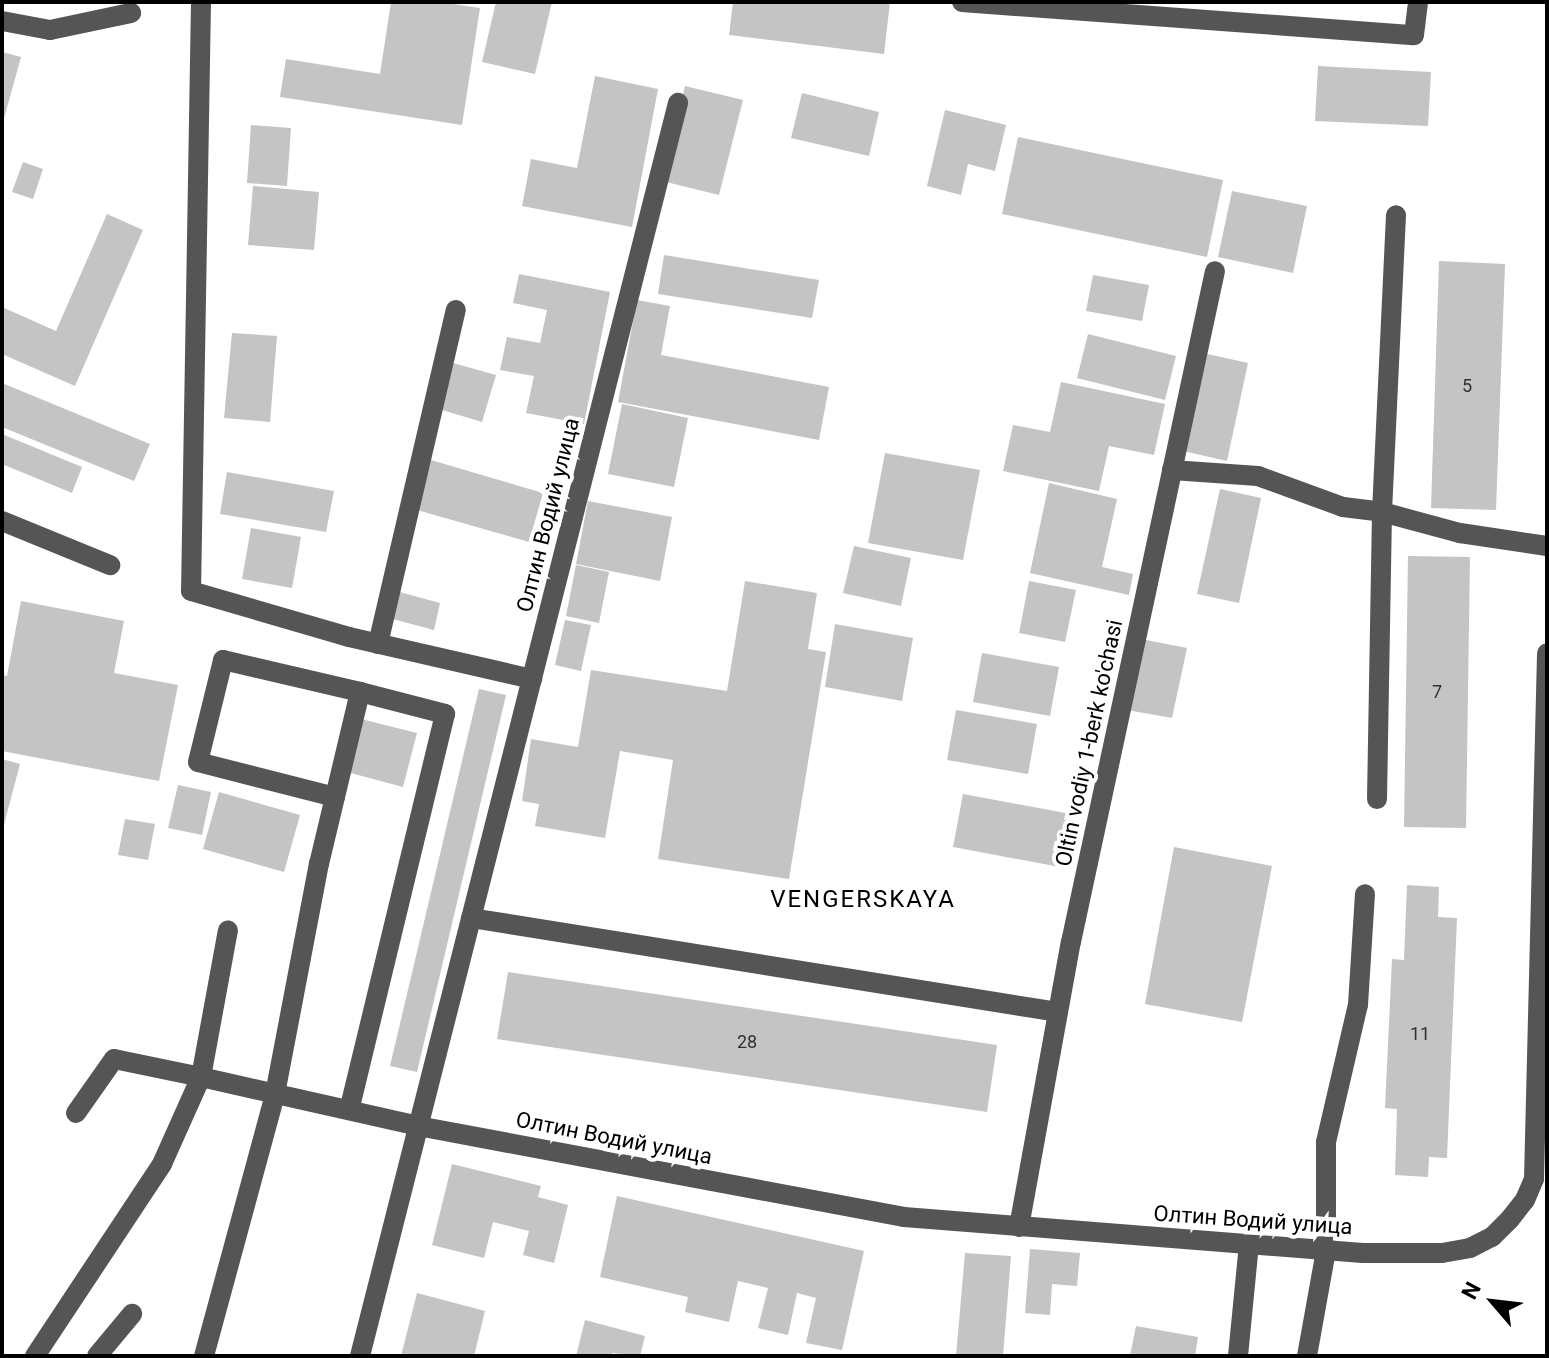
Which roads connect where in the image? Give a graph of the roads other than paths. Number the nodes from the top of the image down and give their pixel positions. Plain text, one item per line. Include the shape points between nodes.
1 (201, 2) edge
2 (962, 2) edge
3 (1418, 2) edge
4 (131, 13) dead end
5 (2, 21) edge
6 (678, 103) dead end
7 (1396, 215) dead end
8 (1215, 271) dead end
9 (456, 310) dead end
10 (1172, 470) junction
11 (1382, 512) junction
12 (2, 521) edge
13 (1547, 546) edge
14 (110, 565) dead end
15 (378, 644) junction
16 (1547, 653) edge
17 (532, 679) junction
18 (360, 692) junction
19 (335, 797) junction
20 (1377, 799) dead end
21 (1365, 894) dead end
22 (471, 918) junction
23 (228, 930) dead end
24 (1058, 1012) junction
25 (201, 1077) junction
26 (275, 1094) junction
27 (349, 1110) junction
28 (76, 1113) dead end
29 (418, 1126) junction
30 (1019, 1227) junction
31 (1249, 1244) junction
32 (1326, 1250) junction
33 (132, 1314) dead end
34 (35, 1356) edge
35 (97, 1356) edge
36 (204, 1356) edge
37 (360, 1356) edge
38 (1238, 1356) edge
39 (1307, 1356) edge

1 - 15 street via 191,591
2 - 3 street via 1414,35
4 - 5 street via 50,30
6 - 17 street, Олтин Водий улица
7 - 11 street
8 - 10 street, Oltin vodiy 1-berk ko'chasi
9 - 15 street
10 - 11 street via 1258,476 1343,507
10 - 24 street, Oltin vodiy 1-berk ko'chasi
11 - 13 street via 1460,533
11 - 20 street
12 - 14 street
15 - 17 street
16 - 32 street, Олтин Водий улица via 1534,1179 1510,1219 1492,1237 1470,1248 1416,1254
17 - 22 street, Олтин Водий улица
18 - 19 street
18 - 19 street via 223,660 198,762
18 - 27 street via 445,714
19 - 26 street
21 - 32 street via 1358,1005 1326,1142
22 - 24 street
22 - 29 street, Олтин Водий улица
23 - 25 street
24 - 30 street, Oltin vodiy 1-berk ko'chasi
25 - 26 street
25 - 28 street via 114,1059
25 - 34 street via 162,1164
26 - 27 street
26 - 36 street
27 - 29 street
29 - 30 street, Олтин Водий улица via 904,1217
29 - 37 street, Олтин Водий улица
30 - 31 street, Олтин Водий улица
31 - 32 street, Олтин Водий улица
31 - 38 street
32 - 39 street
33 - 35 street

